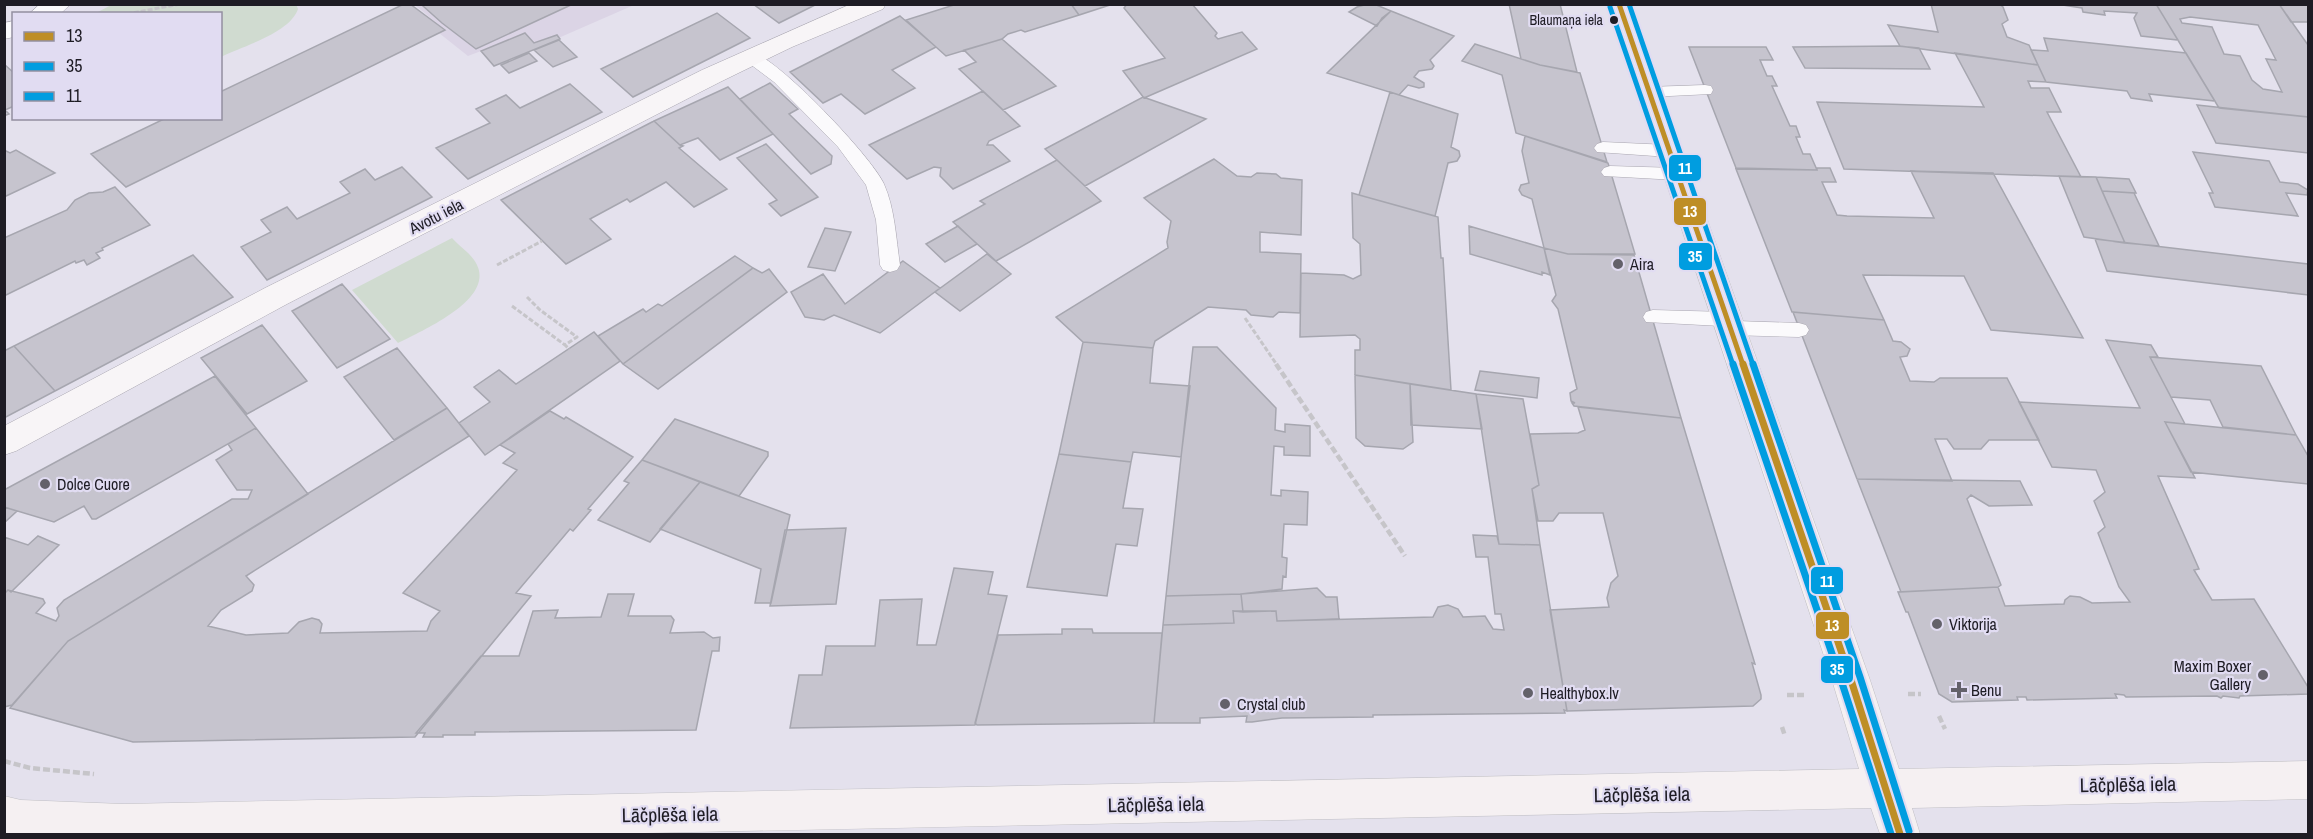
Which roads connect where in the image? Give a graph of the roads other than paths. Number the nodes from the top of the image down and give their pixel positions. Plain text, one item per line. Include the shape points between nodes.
1 (59, 4) edge
2 (874, 4) edge
3 (1619, 4) edge
4 (45, 12) edge
5 (752, 57) junction
6 (1705, 90) dead end
7 (1649, 92) junction
8 (1603, 148) dead end
9 (1673, 163) junction
10 (1610, 172) dead end
11 (890, 265) dead end
12 (1653, 317) dead end
13 (1728, 324) junction
14 (1799, 330) dead end
15 (4, 442) edge
16 (2308, 780) edge
17 (1885, 789) junction
18 (4, 816) edge
19 (1900, 834) edge

1 - 4 street
2 - 5 street, Avotu iela
3 - 7 main road
5 - 11 lane via 780,78 844,143 874,184 885,220
5 - 15 street, Avotu iela via 276,296
6 - 7 lane
7 - 9 main road
8 - 9 lane
9 - 10 lane
9 - 13 main road
12 - 13 lane
13 - 14 lane
13 - 17 main road
16 - 17 main road, Lāčplēša iela
17 - 18 main road, Lāčplēša iela via 135,824
17 - 19 main road

